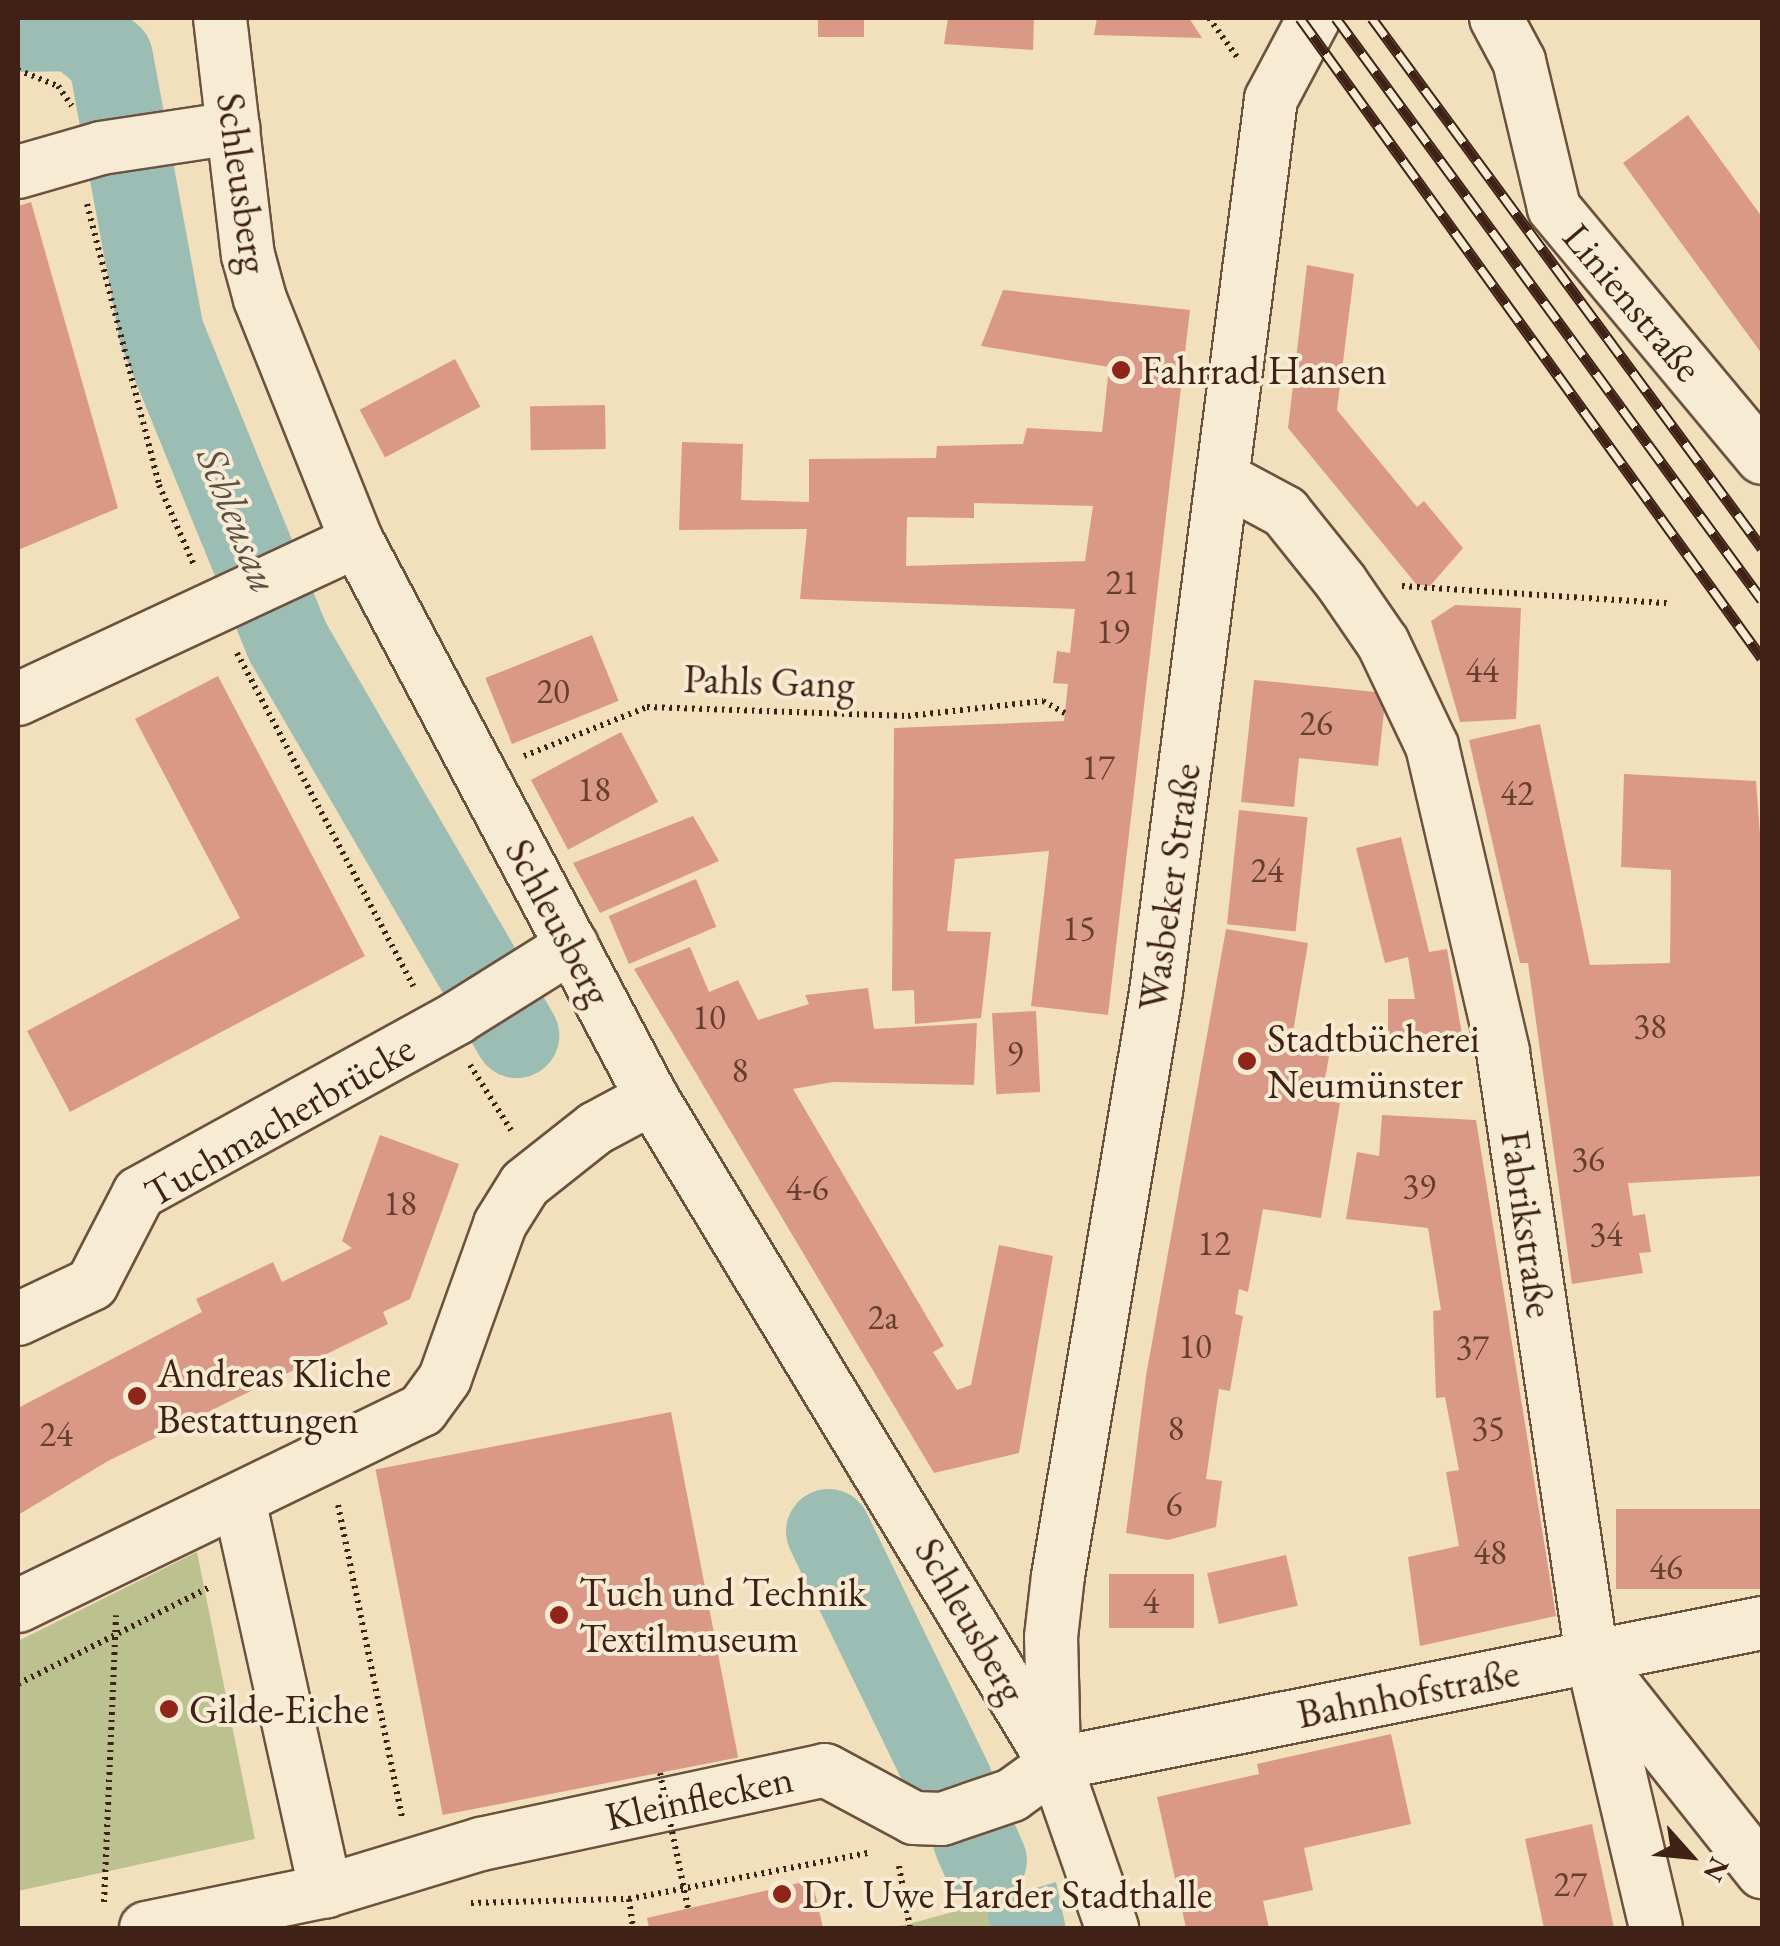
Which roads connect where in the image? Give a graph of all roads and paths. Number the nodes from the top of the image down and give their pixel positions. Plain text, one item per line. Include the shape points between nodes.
1 (220, 18) edge
2 (1314, 18) edge
3 (1496, 18) edge
4 (234, 128) junction
5 (18, 172) edge
6 (1762, 458) edge
7 (1222, 478) junction
8 (357, 541) junction
9 (1341, 582) junction
10 (1668, 603) dead end
11 (18, 699) edge
12 (1065, 713) dead end
13 (480, 773) junction
14 (572, 946) junction
15 (652, 1098) junction
16 (18, 1319) edge
17 (329, 1460) junction
18 (239, 1500) junction
19 (254, 1564) junction
20 (95, 1569) junction
21 (18, 1606) edge
22 (1762, 1623) edge
23 (116, 1635) junction
24 (1592, 1658) junction
25 (18, 1684) edge
26 (1054, 1764) junction
27 (660, 1773) dead end
28 (878, 1851) dead end
29 (412, 1864) junction
30 (1762, 1872) edge
31 (326, 1891) junction
32 (629, 1899) junction
33 (456, 1903) dead end
34 (688, 1908) dead end
35 (126, 1922) edge
36 (633, 1928) edge
37 (1112, 1928) edge
38 (1656, 1928) edge

1 - 4 street, Schleusberg
2 - 7 street, Wasbeker Straße via 1271,100
3 - 6 street, Linienstraße via 1519,60 1554,208
4 - 5 street via 101,148
4 - 8 street, Schleusberg via 260,299
7 - 9 street, Fabrikstraße via 1285,512
7 - 26 street, Wasbeker Straße via 1156,992 1050,1637
8 - 11 street
8 - 13 street, Schleusberg
9 - 10 path
9 - 24 street, Fabrikstraße via 1383,643 1432,746 1504,1052
12 - 13 path, Pahls Gang via 1043,701 908,716 647,707
13 - 14 street, Schleusberg
14 - 15 street, Schleusberg
14 - 16 street, Tuchmacherbrücke via 457,1018 139,1192 92,1284
15 - 17 street via 531,1176 504,1215 433,1398 400,1424
15 - 26 street, Schleusberg
17 - 18 street
17 - 29 path
18 - 19 street
18 - 20 street
19 - 23 path
19 - 31 street
20 - 21 street
20 - 23 path via 116,1605
22 - 24 street, Bahnhofstraße
23 - 25 path
23 - 35 path
24 - 26 street, Bahnhofstraße
24 - 30 street
24 - 38 street, Fabrikstraße
26 - 29 street, Kleinflecken via 999,1801 928,1822 825,1770
26 - 37 street
27 - 34 path, bridge
28 - 32 path
29 - 31 street, Kleinflecken
31 - 35 street, Kleinflecken
32 - 33 path
32 - 36 path

